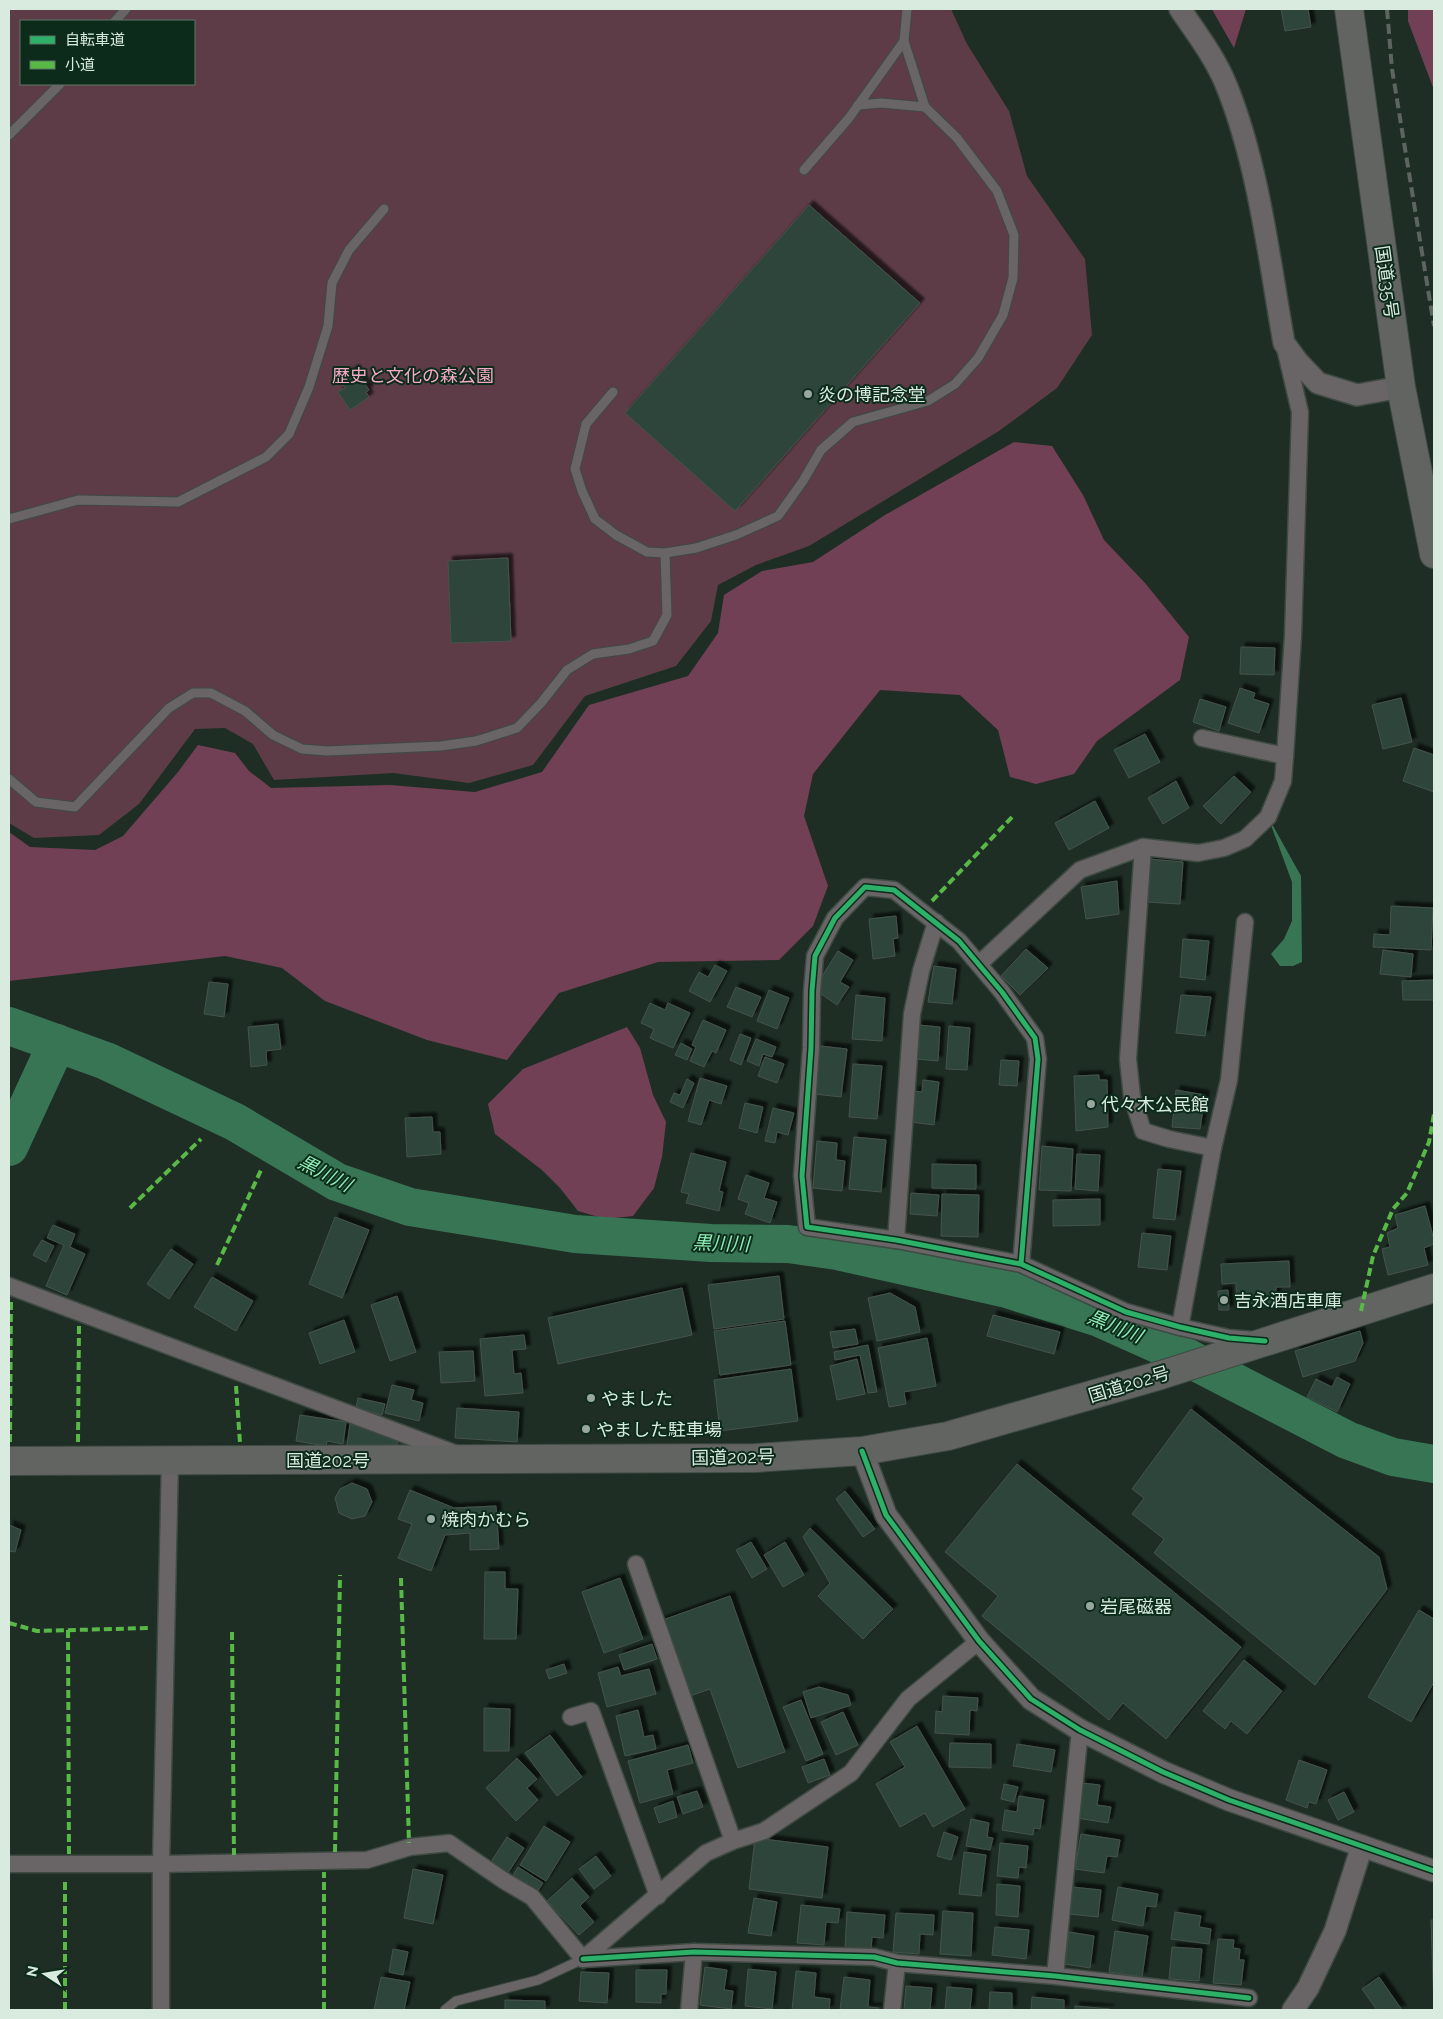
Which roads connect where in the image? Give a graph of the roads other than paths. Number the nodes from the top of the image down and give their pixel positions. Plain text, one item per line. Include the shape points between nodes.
1 (126, 9) edge
2 (907, 9) edge
3 (1180, 9) edge
4 (1349, 9) edge
5 (116, 20) edge
6 (904, 40) junction
7 (59, 85) edge
8 (858, 105) junction
9 (925, 107) junction
10 (9, 135) edge
11 (804, 170) dead end
12 (384, 209) dead end
13 (1284, 344) junction
14 (1401, 387) junction
15 (613, 392) dead end
16 (9, 519) edge
17 (665, 554) junction
18 (1434, 554) edge
19 (1202, 738) dead end
20 (1285, 756) junction
21 (9, 779) edge
22 (1143, 847) junction
23 (936, 922) junction
24 (1245, 922) dead end
25 (979, 964) junction
26 (1213, 1148) junction
27 (896, 1240) junction
28 (1021, 1264) junction
29 (9, 1286) edge
30 (1434, 1288) edge
31 (1180, 1327) junction
32 (1265, 1341) junction
33 (862, 1451) junction
34 (471, 1459) junction
35 (170, 1460) junction
36 (9, 1461) edge
37 (636, 1564) dead end
38 (979, 1641) junction
39 (571, 1717) dead end
40 (1080, 1730) junction
41 (733, 1841) junction
42 (1362, 1846) junction
43 (9, 1864) edge
44 (161, 1864) junction
45 (1434, 1871) edge
46 (658, 1896) junction
47 (694, 1952) junction
48 (583, 1959) junction
49 (897, 1964) junction
50 (1055, 1976) junction
51 (1249, 1998) dead end
52 (161, 2010) edge
53 (445, 2010) edge
54 (689, 2010) edge
55 (892, 2010) edge
56 (1293, 2010) edge

1 - 5 lane
2 - 6 lane
3 - 13 street via 1227,85 1247,142
4 - 14 highway, 国道35号
6 - 8 lane
6 - 9 lane
7 - 10 lane
8 - 9 lane via 881,103
8 - 11 lane
9 - 17 lane via 957,138 997,191 1014,235 1013,278 1003,315 978,358 955,384 928,401 853,422 821,450 778,516 736,535
12 - 16 lane via 349,250 332,283 328,326 309,387 289,434 266,457 178,502 78,500
13 - 14 street via 1318,383 1357,396
13 - 20 street via 1300,412 1293,636
14 - 18 highway, 国道35号
15 - 17 lane via 586,424 575,469 582,491 595,519 616,535 647,552
17 - 21 lane via 667,615 653,641 629,649 593,654 567,670 517,728 476,741 441,746 327,751 302,749 273,735 246,711 212,692 192,693 169,708 75,807 36,802
19 - 20 street
20 - 22 street via 1283,781 1268,817 1245,839 1224,848 1198,853
22 - 25 street via 1080,870
22 - 26 street via 1128,1060 1132,1097 1143,1131
23 - 25 street via 960,941
23 - 27 street via 912,1014
23 - 27 street via 894,890 865,887 835,918 815,956 802,1176 807,1227
24 - 26 street via 1229,1080
25 - 28 street via 1034,1038 1038,1058
26 - 31 street
27 - 28 street
28 - 31 street via 1126,1312
29 - 34 street
30 - 32 highway, 国道202号
31 - 32 street via 1229,1338
32 - 33 highway, 国道202号 via 1161,1375 948,1436
33 - 34 highway, 国道202号 via 755,1458
33 - 38 street via 886,1515
34 - 35 highway, 国道202号
35 - 36 highway, 国道202号
35 - 44 street
37 - 41 street
38 - 40 street via 1031,1699
38 - 41 street via 908,1699 851,1773 764,1831
39 - 46 street via 591,1710
40 - 42 street via 1163,1772 1229,1800
40 - 50 street
41 - 46 street via 706,1853
42 - 45 street
42 - 56 street via 1335,1931 1308,1988
43 - 44 street
44 - 48 street via 366,1860 410,1847 449,1843 532,1897
44 - 52 street
46 - 48 street
47 - 48 street
47 - 49 street via 874,1957
47 - 54 street
48 - 53 lane via 538,1980 456,2001
49 - 50 street
49 - 55 street
50 - 51 street

